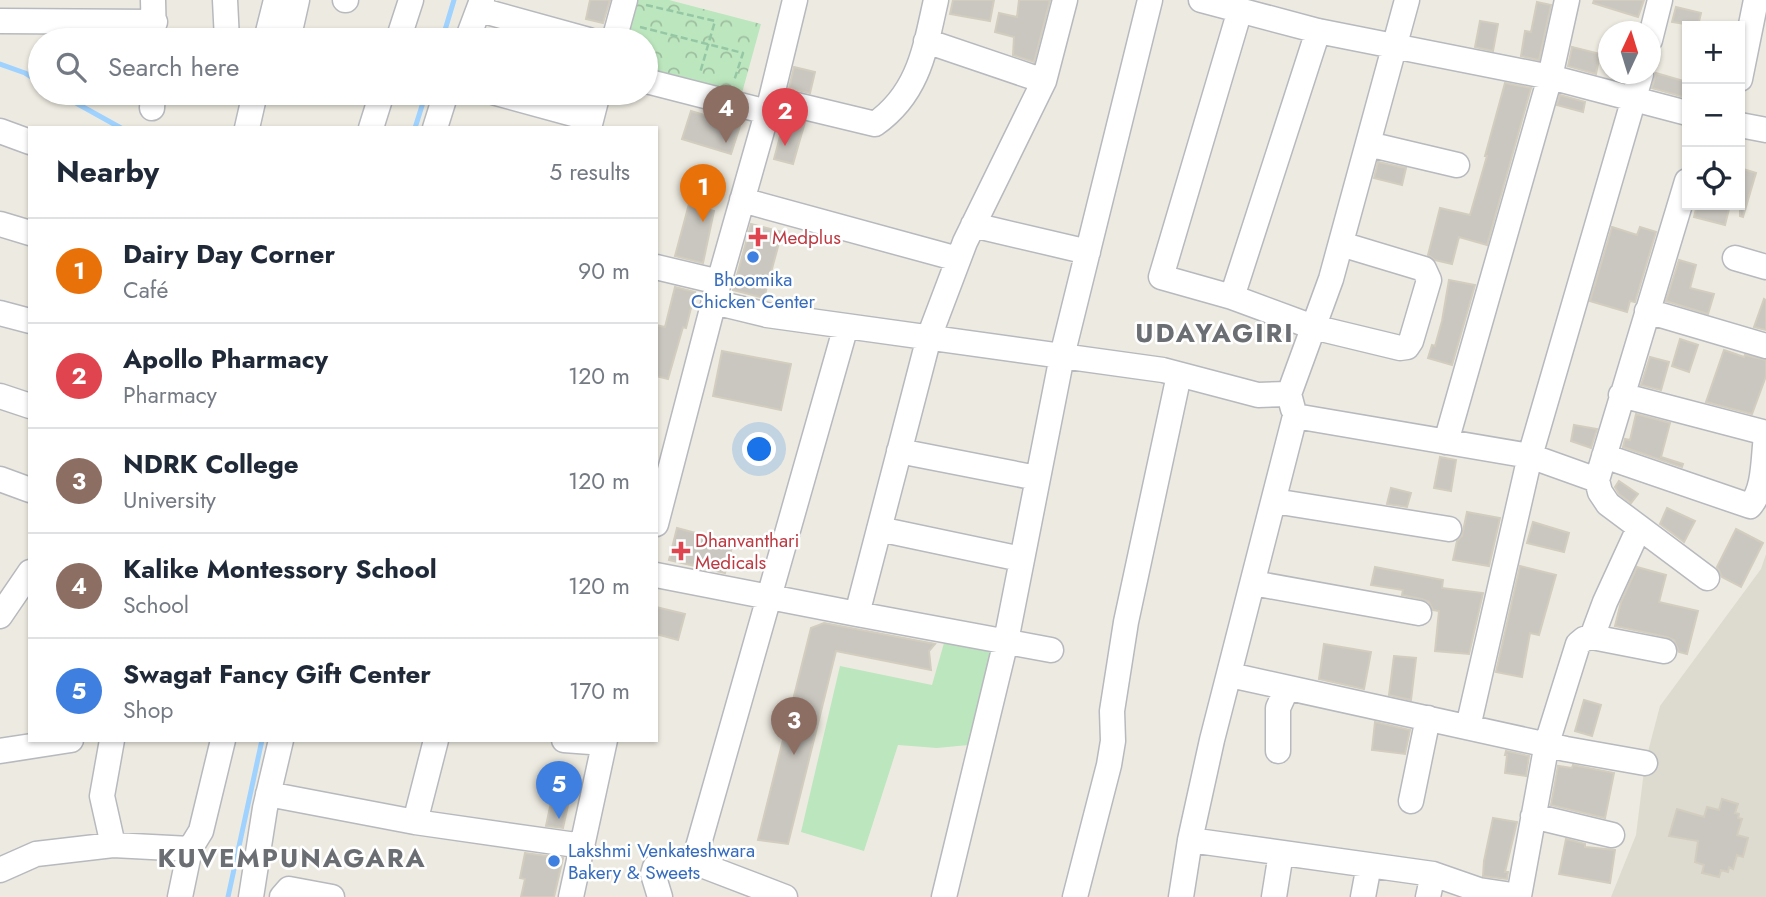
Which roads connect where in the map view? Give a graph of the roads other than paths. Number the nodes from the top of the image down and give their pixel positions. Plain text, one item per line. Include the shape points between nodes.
1 (225, 0) edge
2 (276, 0) edge
3 (297, 0) edge
4 (411, 0) edge
5 (795, 0) edge
6 (936, 0) edge
7 (1065, 0) edge
8 (1150, 0) edge
9 (1201, 0) edge
10 (1408, 0) edge
11 (1567, 0) edge
12 (1660, 0) edge
13 (1756, 0) edge
14 (481, 5) edge
15 (1234, 6) edge
16 (634, 8) edge
17 (0, 21) edge
18 (154, 21) edge
19 (1655, 21) edge
20 (226, 28) edge
21 (269, 28) edge
22 (291, 28) edge
23 (402, 28) edge
24 (472, 28) edge
25 (552, 28) edge
26 (622, 28) edge
27 (1318, 31) junction
28 (926, 41) junction
29 (1396, 45) junction
30 (1745, 54) edge
31 (1550, 77) junction
32 (1044, 81) junction
33 (658, 83) edge
34 (1638, 84) edge
35 (1633, 100) junction
36 (252, 105) edge
37 (378, 105) edge
38 (442, 105) edge
39 (534, 105) edge
40 (595, 105) edge
41 (769, 105) junction
42 (1682, 112) edge
43 (590, 123) edge
44 (247, 126) edge
45 (372, 126) edge
46 (436, 126) edge
47 (1745, 126) edge
48 (1766, 130) edge
49 (0, 131) edge
50 (28, 141) edge
51 (1368, 144) junction
52 (1457, 164) dead end
53 (1682, 197) edge
54 (742, 200) junction
55 (0, 224) edge
56 (973, 225) junction
57 (28, 232) edge
58 (1340, 244) junction
59 (1088, 252) junction
60 (1735, 258) dead end
61 (958, 259) junction
62 (1766, 267) edge
63 (658, 268) edge
64 (716, 292) junction
65 (1232, 297) junction
66 (1647, 311) junction
67 (0, 313) edge
68 (28, 320) edge
69 (846, 326) junction
70 (1314, 327) junction
71 (929, 337) junction
72 (1766, 346) edge
73 (1062, 356) junction
74 (1179, 375) junction
75 (1621, 395) junction
76 (0, 396) edge
77 (28, 405) edge
78 (1292, 405) junction
79 (1766, 434) edge
80 (1446, 442) junction
81 (899, 451) junction
82 (1530, 456) junction
83 (1604, 456) junction
84 (664, 466) edge
85 (1037, 478) junction
86 (0, 479) edge
87 (1597, 480) junction
88 (28, 489) edge
89 (1274, 501) junction
90 (658, 510) edge
91 (1639, 528) junction
92 (879, 529) junction
93 (1448, 529) dead end
94 (1021, 559) junction
95 (658, 575) edge
96 (1707, 578) dead end
97 (16, 580) edge
98 (1253, 583) junction
99 (770, 597) junction
100 (1419, 613) dead end
101 (857, 614) junction
102 (0, 616) edge
103 (1592, 637) junction
104 (1006, 640) junction
105 (1051, 650) dead end
106 (1664, 652) dead end
107 (1230, 676) junction
108 (1287, 688) junction
109 (1428, 718) junction
110 (1468, 727) junction
111 (58, 742) edge
112 (112, 742) edge
113 (223, 742) edge
114 (281, 742) edge
115 (435, 742) edge
116 (604, 742) edge
117 (1546, 743) junction
118 (0, 751) edge
119 (1278, 751) dead end
120 (1645, 763) dead end
121 (268, 793) junction
122 (1411, 800) dead end
123 (1533, 816) junction
124 (415, 822) junction
125 (1612, 835) dead end
126 (1190, 840) junction
127 (113, 845) junction
128 (583, 846) junction
129 (190, 849) junction
130 (1281, 853) junction
131 (699, 860) junction
132 (1369, 865) junction
133 (0, 870) edge
134 (1430, 886) edge
135 (180, 897) edge
136 (251, 897) edge
137 (282, 897) edge
138 (332, 897) edge
139 (571, 897) edge
140 (660, 897) edge
141 (785, 897) edge
142 (944, 897) edge
143 (1074, 897) edge
144 (1181, 897) edge
145 (1274, 897) edge
146 (1363, 897) edge
147 (1519, 897) edge

1 - 20 street
2 - 21 street
3 - 22 street
4 - 23 street
5 - 41 street
6 - 28 street
7 - 32 street
8 - 59 street
9 - 15 street
10 - 29 street
11 - 31 street
12 - 19 street
13 - 30 street
14 - 24 street
14 - 25 street
15 - 27 street
15 - 65 street via 1161,277
16 - 26 street
17 - 18 street
27 - 29 street
27 - 65 street
28 - 32 street
28 - 41 street via 917,75 888,115 875,124
29 - 31 street
29 - 51 street
31 - 35 street
31 - 80 street
32 - 56 street
33 - 41 street
34 - 35 street
35 - 42 street
35 - 82 street
36 - 44 street
37 - 45 street
38 - 46 street
39 - 43 street
40 - 43 street
41 - 54 street
47 - 48 street
49 - 50 street
51 - 52 street
51 - 58 street
53 - 66 street
54 - 61 street
54 - 64 street
55 - 57 street
56 - 59 street
56 - 61 street
58 - 70 street
58 - 70 street via 1428,274 1411,341 1400,348
59 - 73 street
60 - 62 street
61 - 71 street
63 - 64 street
64 - 69 street via 767,315
64 - 84 street
65 - 70 street
66 - 72 street
66 - 75 street
67 - 68 street
69 - 71 street
69 - 99 street
70 - 78 street
71 - 73 street
71 - 81 street
73 - 74 street
73 - 85 street
74 - 78 street
74 - 143 street via 1126,622 1112,710 1109,765
75 - 79 street
75 - 83 street
76 - 77 street
78 - 80 street
78 - 89 street
79 - 83 street via 1760,482 1750,506
80 - 82 street
81 - 85 street
81 - 92 street
82 - 87 street
82 - 110 street
83 - 87 street
84 - 90 street
85 - 94 street
86 - 88 street
87 - 91 street via 1608,504
89 - 93 street
89 - 98 street
91 - 96 street
91 - 103 street
92 - 94 street
92 - 101 street
94 - 104 street
95 - 99 street
97 - 102 street
98 - 100 street
98 - 107 street
99 - 101 street
99 - 131 street via 698,847
101 - 104 street
103 - 106 street
103 - 117 street via 1578,644
104 - 105 street
104 - 142 street
107 - 108 street
107 - 126 street
108 - 109 street
108 - 119 street via 1278,708
109 - 110 street
109 - 122 street
110 - 117 street
111 - 118 street
112 - 127 street via 102,796
113 - 129 street via 201,831
114 - 121 street
115 - 124 street
116 - 128 street
117 - 120 street
117 - 123 street
121 - 124 street
121 - 136 street
123 - 125 street
123 - 147 street
124 - 128 street
126 - 130 street
126 - 144 street
127 - 129 street
127 - 133 street via 36,854
128 - 139 street
129 - 135 street
130 - 132 street
130 - 145 street
131 - 140 street via 655,867
131 - 141 street
132 - 134 street
132 - 146 street
134 - 147 street
137 - 138 street via 289,889

